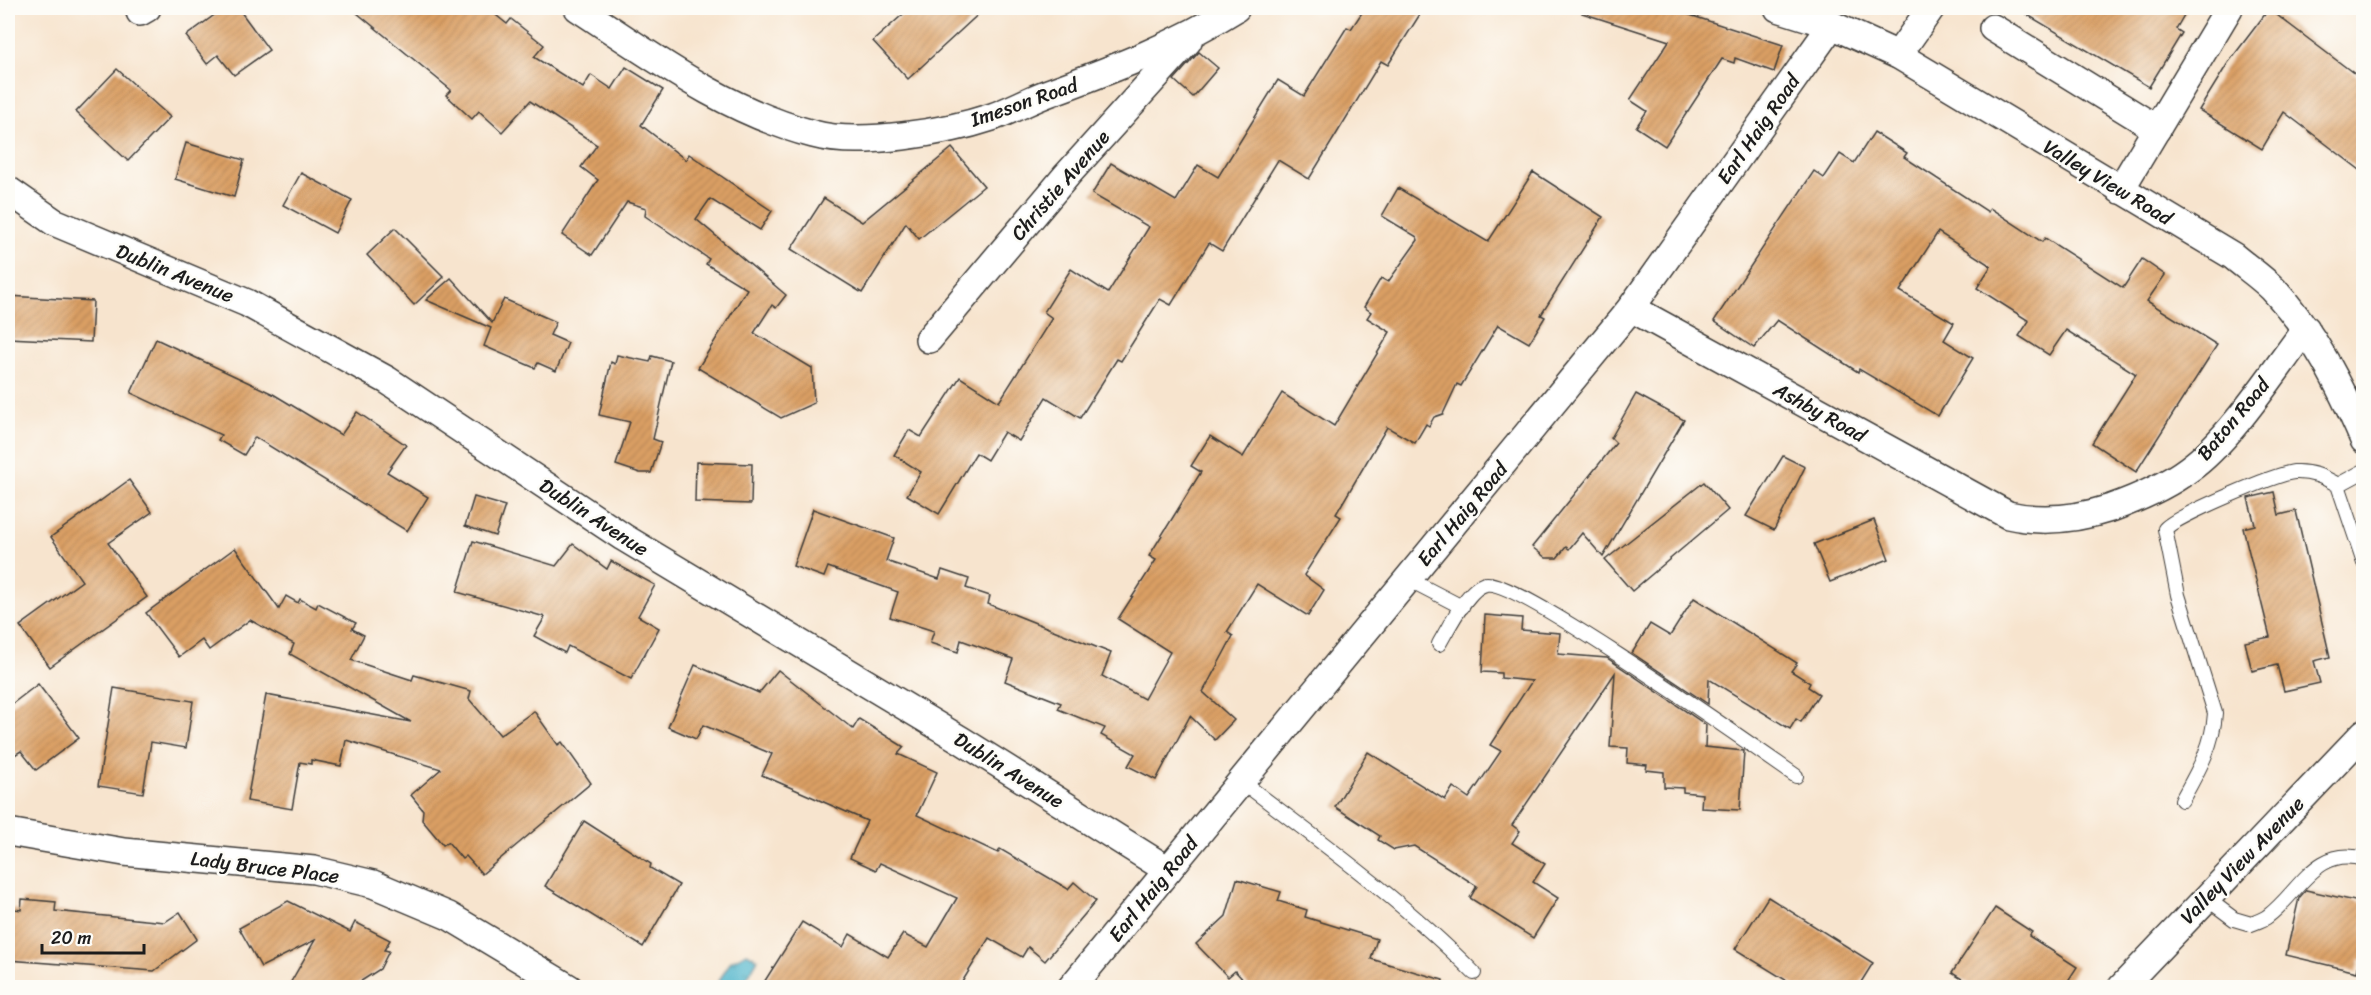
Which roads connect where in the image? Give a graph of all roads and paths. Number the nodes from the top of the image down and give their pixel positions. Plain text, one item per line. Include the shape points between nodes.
1 (578, 8) edge
2 (1236, 8) edge
3 (1778, 8) edge
4 (1931, 8) edge
5 (2227, 8) edge
6 (1832, 25) junction
7 (1993, 28) dead end
8 (1195, 33) junction
9 (1898, 55) junction
10 (2157, 129) junction
11 (2120, 189) junction
12 (8, 190) edge
13 (1631, 308) junction
14 (2306, 329) junction
15 (929, 339) dead end
16 (2364, 440) edge
17 (2364, 471) edge
18 (2338, 485) junction
19 (2008, 515) joint
20 (2364, 562) edge
21 (1408, 579) junction
22 (1462, 607) junction
23 (1439, 644) dead end
24 (2364, 733) edge
25 (1796, 776) dead end
26 (1241, 781) junction
27 (2182, 800) dead end
28 (8, 832) edge
29 (2364, 859) edge
30 (1168, 870) junction
31 (2206, 898) junction
32 (1474, 973) dead end
33 (569, 987) edge
34 (1071, 987) edge
35 (2121, 987) edge

1 - 8 street, Imeson Road via 698,86 758,117 815,135 863,138 918,134 991,117 1102,75
2 - 8 street, Imeson Road
3 - 6 street, Valley View Road
4 - 9 street
5 - 10 street
6 - 9 street, Valley View Road
6 - 13 street, Earl Haig Road
7 - 10 street
8 - 15 street, Christie Avenue
9 - 11 street, Valley View Road
10 - 11 street
11 - 14 street, Valley View Road via 2233,256 2271,288
12 - 30 street, Dublin Avenue via 54,222 247,303 387,380 623,537 961,740
13 - 19 street, Ashby Road
13 - 21 street, Earl Haig Road
14 - 16 street, Valley View Road via 2341,386
14 - 19 street, Baton Road via 2219,441 2190,469 2143,497 2085,516 2034,521
17 - 18 lane
18 - 20 lane
18 - 27 lane via 2314,473 2285,473 2197,510 2165,529 2178,595 2215,713 2208,753
21 - 22 lane
21 - 26 street, Earl Haig Road
22 - 23 lane
22 - 25 lane via 1484,584 1517,593
24 - 31 street, Valley View Avenue
26 - 30 street, Earl Haig Road
26 - 32 lane via 1365,876 1439,937
28 - 33 street, Lady Bruce Place via 124,852 314,870 373,884 449,916
29 - 31 lane via 2355,856 2319,863 2267,917 2251,924 2234,919
30 - 34 street, Earl Haig Road
31 - 35 street, Valley View Avenue

